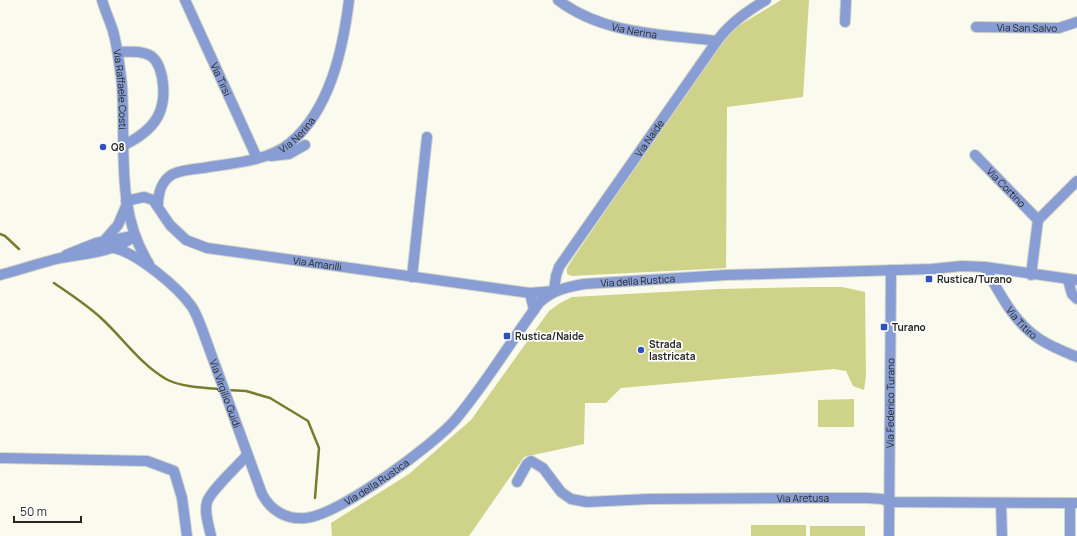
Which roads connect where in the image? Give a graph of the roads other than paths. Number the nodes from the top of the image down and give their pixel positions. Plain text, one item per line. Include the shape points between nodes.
1 (102, 0) edge
2 (185, 0) edge
3 (349, 0) edge
4 (558, 0) edge
5 (766, 0) edge
6 (846, 0) edge
7 (845, 22) dead end
8 (1077, 22) edge
9 (976, 27) dead end
10 (717, 41) junction
11 (118, 52) junction
12 (427, 137) dead end
13 (124, 145) junction
14 (305, 145) dead end
15 (975, 155) dead end
16 (261, 157) junction
17 (1077, 181) edge
18 (163, 185) junction
19 (144, 197) junction
20 (126, 203) junction
21 (158, 205) junction
22 (1038, 220) junction
23 (135, 236) junction
24 (104, 241) junction
25 (114, 248) junction
26 (57, 259) junction
27 (985, 267) junction
28 (152, 269) junction
29 (891, 270) junction
30 (0, 275) edge
31 (1031, 275) junction
32 (412, 277) junction
33 (1072, 280) edge
34 (554, 291) junction
35 (530, 293) junction
36 (1077, 299) edge
37 (534, 310) junction
38 (1077, 357) edge
39 (248, 455) junction
40 (0, 458) edge
41 (517, 482) dead end
42 (889, 502) junction
43 (1001, 503) junction
44 (1073, 503) edge
45 (293, 518) joint
46 (187, 536) edge
47 (211, 536) edge
48 (889, 536) edge
49 (1002, 536) edge
50 (1070, 536) edge

1 - 11 street, Via Raffaele Costi
2 - 16 street, Via Tirsi
3 - 16 street, Via Nerina via 338,60 320,105 290,144
4 - 10 street, Via Nerina via 613,27
5 - 10 street, Via Naide via 748,10 728,27
6 - 7 street
8 - 9 street, Via San Salvo via 1058,28
10 - 34 street, Via Naide via 559,267
11 - 13 street, Via Raffaele Costi
11 - 13 street via 140,52 157,61 164,90 164,100 156,120 143,134
12 - 32 street
13 - 20 street, Via Raffaele Costi
14 - 16 street via 289,154
15 - 22 street, Via Cortino
16 - 18 street, Via Nerina via 175,173
17 - 22 street
18 - 19 street, Via Nerina via 154,194
18 - 21 street via 158,196
19 - 20 street
19 - 21 street, Via Amarilli
20 - 23 street, Via Raffaele Costi
20 - 24 street, Via Raffaele Costi via 118,225
21 - 32 street, Via Amarilli via 170,225 186,240 201,247
22 - 31 street
23 - 24 street
23 - 25 street
23 - 28 street, Via Virgilio Guidi
24 - 26 street
25 - 26 street
25 - 28 street, Via Virgilio Guidi via 131,255
26 - 30 street
27 - 29 street, Via della Rustica
27 - 31 street, Via della Rustica
27 - 38 street, Via Titiro via 1008,308 1025,328 1049,345
28 - 39 street, Via Virgilio Guidi via 191,306 219,372
29 - 34 street, Via della Rustica via 726,275 592,284
29 - 42 street, Via Federico Turano
31 - 33 street, Via della Rustica
32 - 35 street, Via Amarilli
33 - 36 street via 1072,294
34 - 35 street, Via Amarilli
34 - 37 street, Via della Rustica
35 - 37 street
37 - 45 street, Via della Rustica via 456,420 426,447 387,475 323,514
39 - 45 street, Via Virgilio Guidi via 268,504 277,512
39 - 47 street via 207,502 206,514
40 - 46 street via 147,461 174,470 182,498
41 - 42 street, Via Aretusa via 531,461 543,468 561,492 571,499 587,502 799,498 868,498
42 - 43 street, Via Aretusa
42 - 48 street, Via Federico Turano
43 - 44 street, Via Aretusa
43 - 49 street
44 - 50 street

